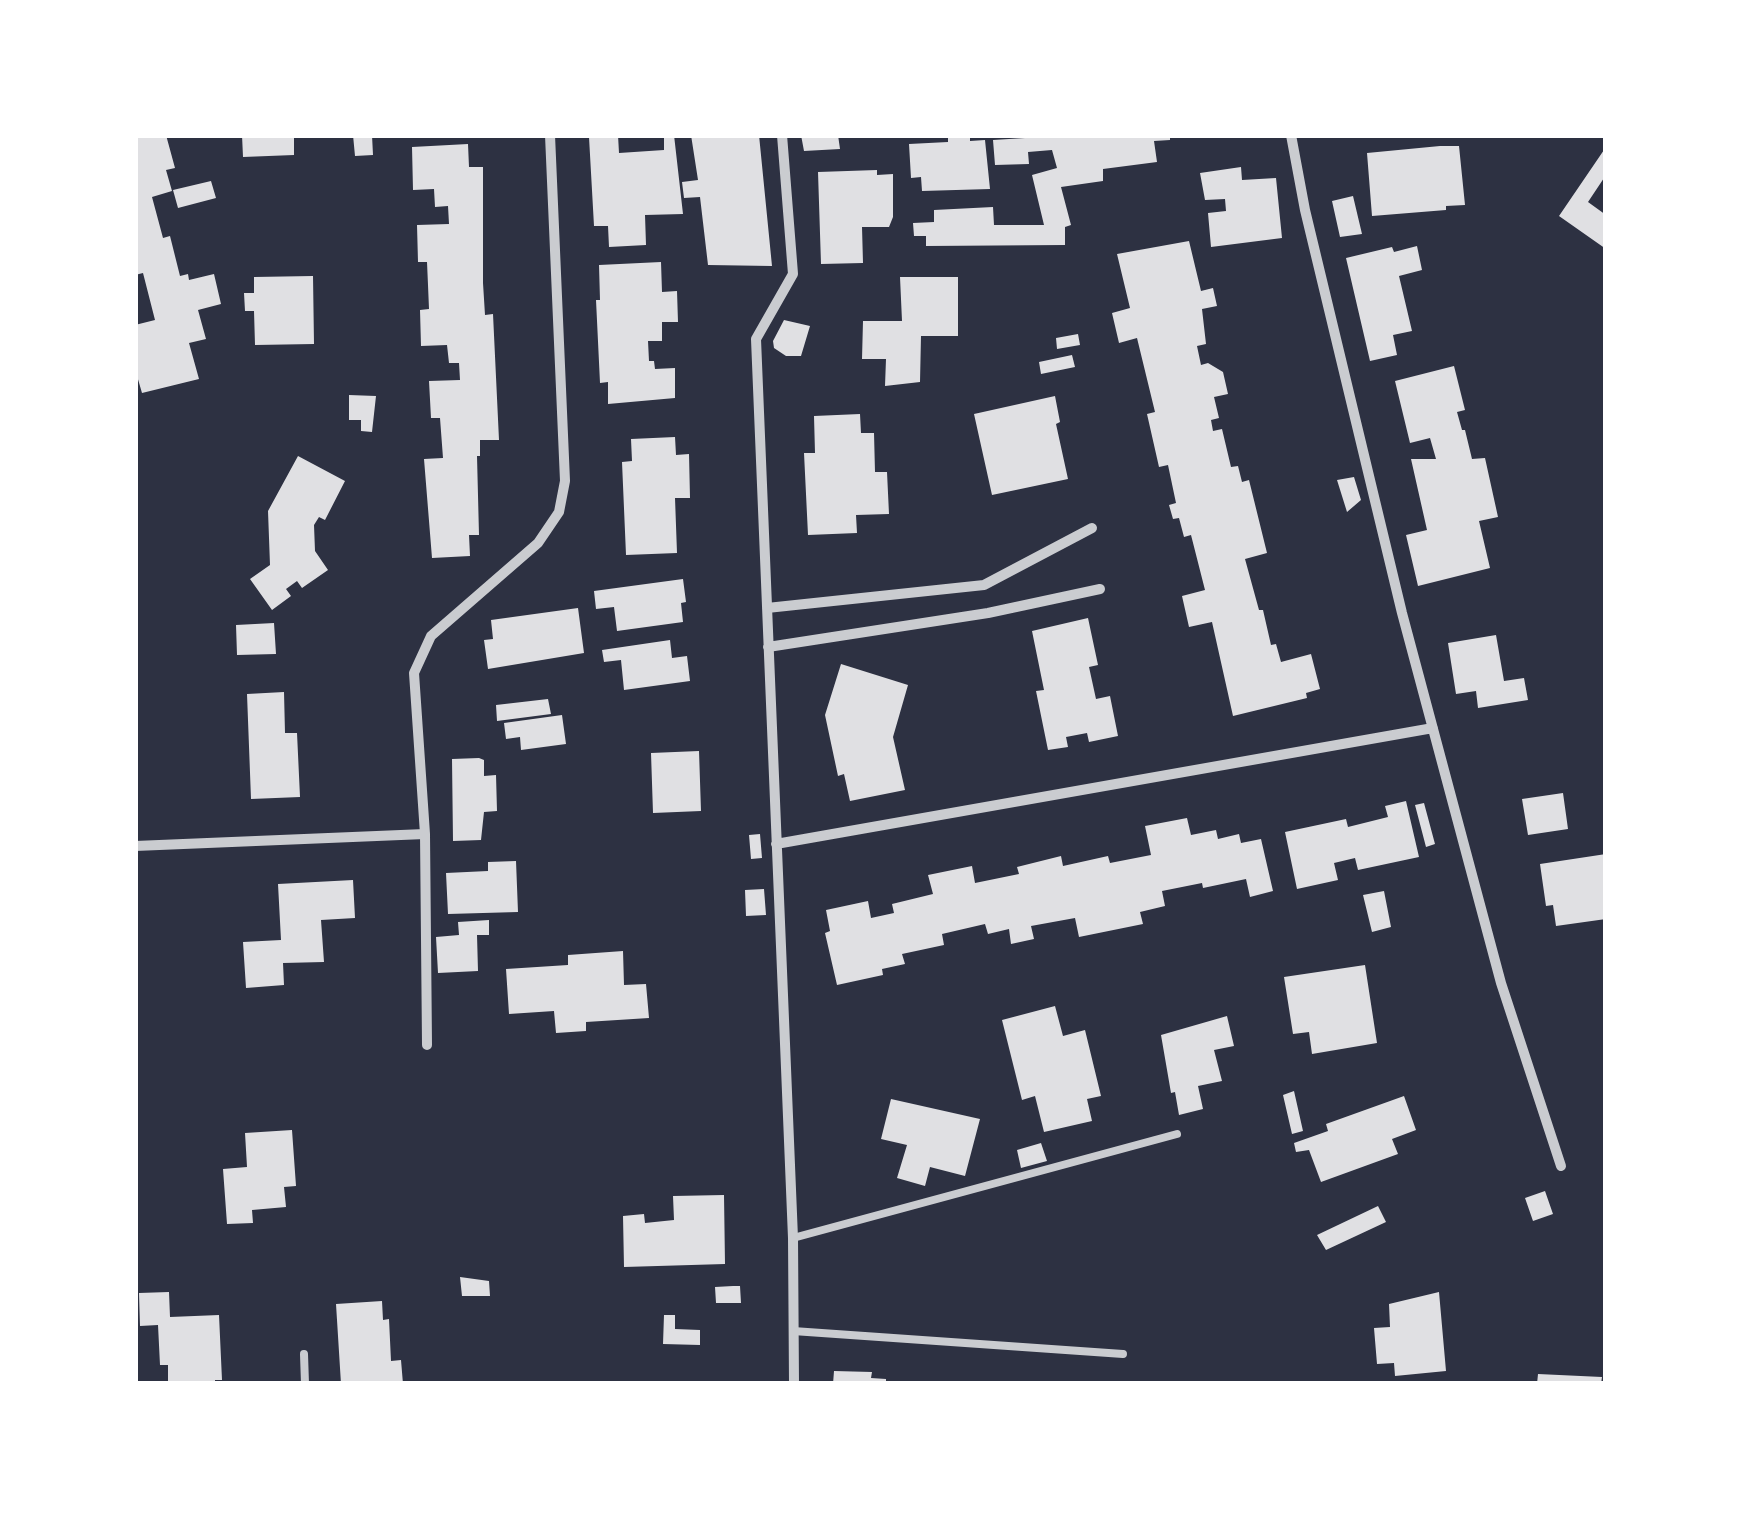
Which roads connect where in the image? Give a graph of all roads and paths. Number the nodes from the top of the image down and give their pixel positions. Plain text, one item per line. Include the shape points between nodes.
1 (550, 135) edge
2 (782, 135) edge
3 (1291, 135) edge
4 (1092, 528) dead end
5 (1100, 589) dead end
6 (767, 608) junction
7 (768, 647) junction
8 (1433, 728) junction
9 (425, 834) junction
10 (776, 844) junction
11 (135, 846) edge
12 (427, 1045) dead end
13 (1177, 1134) dead end
14 (1561, 1166) dead end
15 (793, 1238) junction
16 (793, 1330) junction
17 (304, 1354) dead end
18 (1123, 1354) dead end
19 (305, 1384) edge
20 (794, 1384) edge

1 - 9 street via 565,481 559,512 538,543 430,636 414,673
2 - 6 street via 793,274 756,339
3 - 8 street
4 - 6 street via 984,586
5 - 7 street
6 - 7 street
7 - 10 street
8 - 10 street
8 - 14 street via 1501,983
9 - 11 street
9 - 12 street
10 - 15 street
13 - 15 lane
15 - 16 street
16 - 18 lane
16 - 20 street
17 - 19 lane

